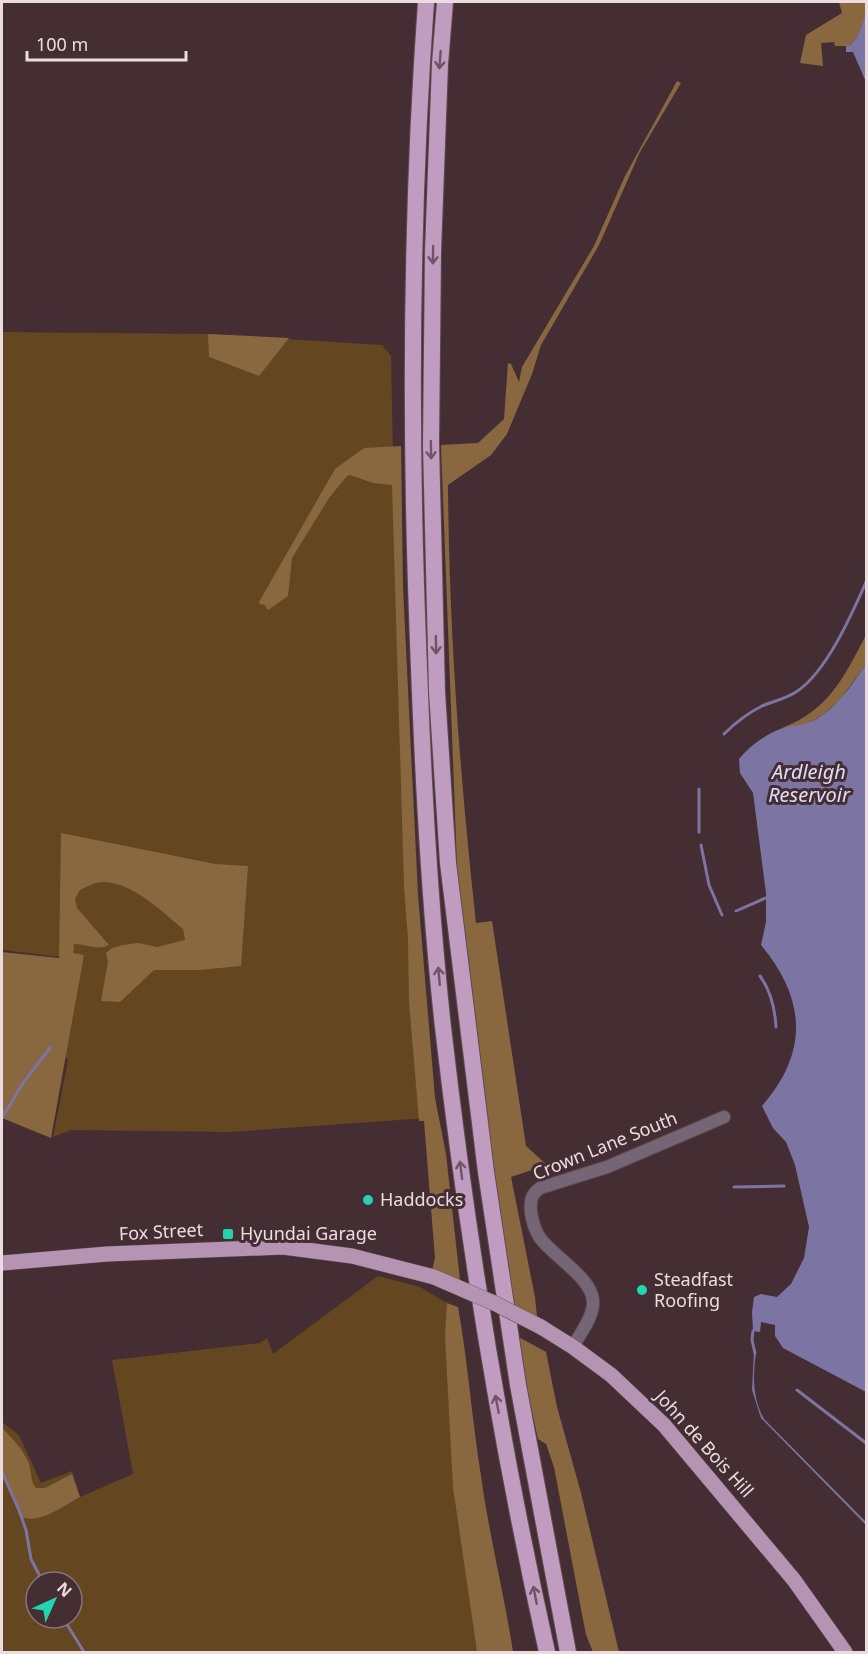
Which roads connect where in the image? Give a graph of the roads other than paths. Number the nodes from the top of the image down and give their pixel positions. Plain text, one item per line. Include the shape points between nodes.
1 (426, 2) edge
2 (445, 2) edge
3 (724, 1117) dead end
4 (2, 1263) edge
5 (494, 1303) joint
6 (573, 1347) junction
7 (547, 1653) edge
8 (568, 1653) edge
9 (845, 1653) edge

7 -> 1 highway via 495,1395 467,1221 443,1023 430,868 420,714 412,438 414,249
2 -> 8 highway via 433,251 431,445 437,692 448,864 486,1172 518,1385
3 - 6 street, Crown Lane South via 607,1167 533,1193 533,1225 540,1238 589,1287 593,1300 591,1313
4 - 5 main road, Fox Street, bridge via 107,1254 283,1247 352,1256 434,1277
5 - 6 main road, John de Bois Hill, bridge
6 - 9 main road, John de Bois Hill via 629,1390 679,1441 794,1580

